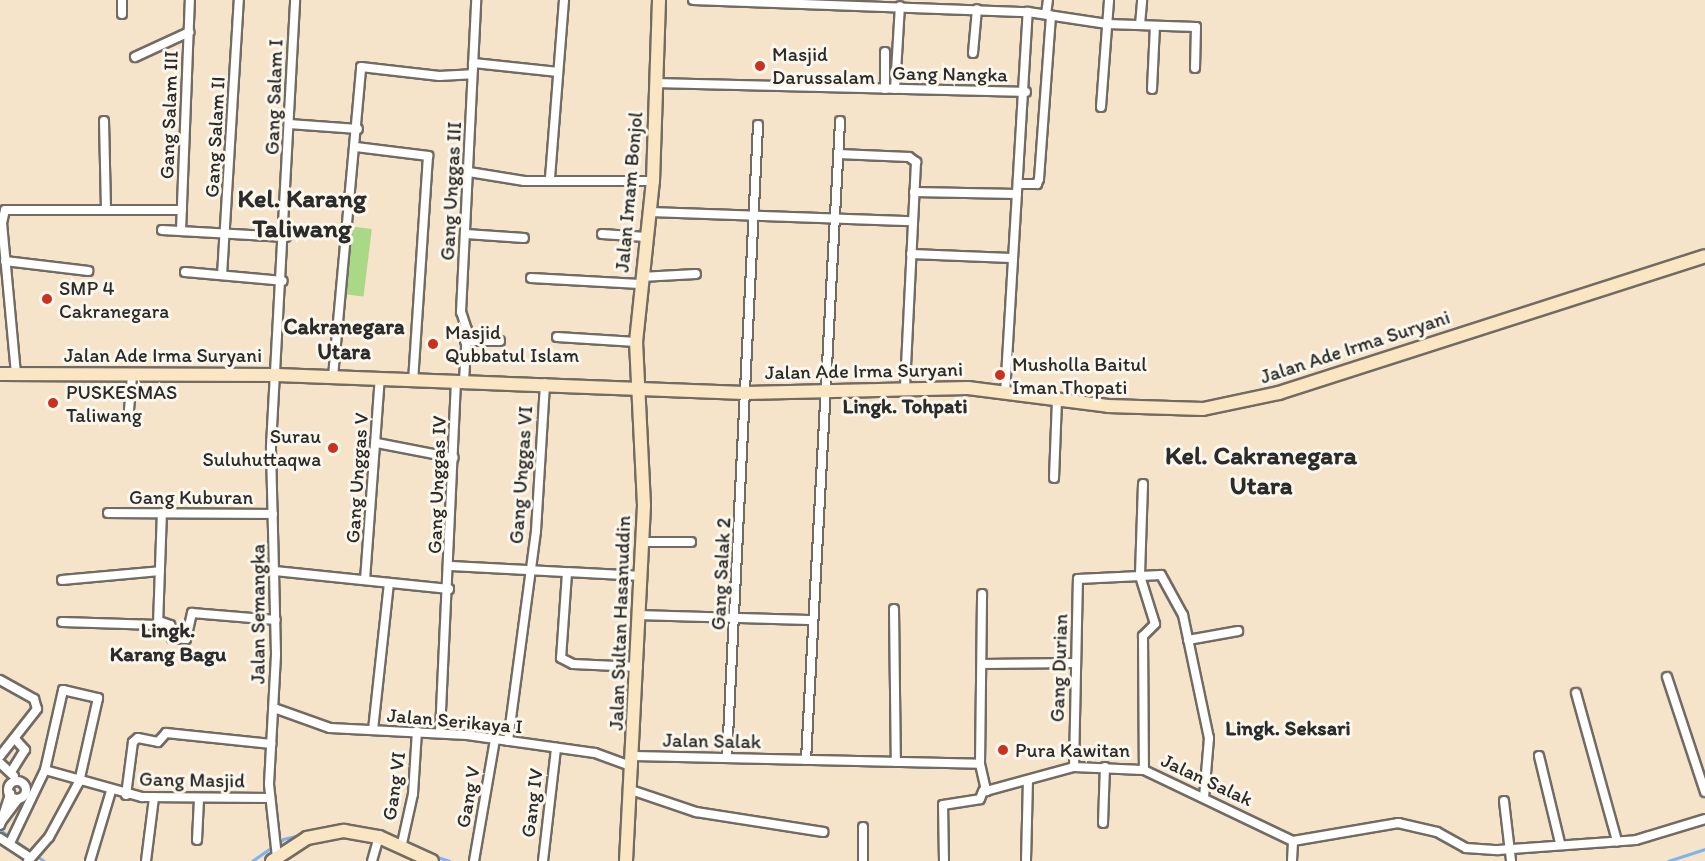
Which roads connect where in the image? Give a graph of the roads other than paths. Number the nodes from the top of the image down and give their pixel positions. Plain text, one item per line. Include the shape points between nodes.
1 (122, 0) edge
2 (190, 0) edge
3 (239, 0) edge
4 (295, 0) edge
5 (476, 0) edge
6 (564, 0) edge
7 (659, 0) edge
8 (693, 0) edge
9 (1048, 0) edge
10 (1109, 0) edge
11 (1142, 0) edge
12 (809, 2) edge
13 (856, 2) edge
14 (900, 6) junction
15 (977, 9) junction
16 (1028, 12) junction
17 (122, 14) dead end
18 (1048, 15) junction
19 (1107, 24) junction
20 (1140, 26) junction
21 (1155, 26) junction
22 (189, 32) junction
23 (885, 52) dead end
24 (974, 53) dead end
25 (135, 57) dead end
26 (473, 63) junction
27 (1195, 68) dead end
28 (557, 72) junction
29 (472, 74) junction
30 (658, 83) junction
31 (885, 89) junction
32 (895, 89) junction
33 (1152, 89) dead end
34 (1026, 93) junction
35 (1101, 107) dead end
36 (104, 121) dead end
37 (840, 121) dead end
38 (289, 124) junction
39 (758, 125) dead end
40 (358, 129) junction
41 (356, 147) junction
42 (838, 154) junction
43 (469, 172) junction
44 (550, 178) junction
45 (653, 181) junction
46 (1018, 184) junction
47 (914, 192) junction
48 (1017, 194) junction
49 (106, 210) junction
50 (182, 210) junction
51 (650, 212) junction
52 (752, 218) junction
53 (834, 221) junction
54 (912, 221) junction
55 (162, 230) dead end
56 (181, 231) junction
57 (226, 233) junction
58 (466, 234) junction
59 (602, 234) dead end
60 (286, 237) junction
61 (646, 237) junction
62 (524, 238) dead end
63 (911, 254) junction
64 (1705, 256) edge
65 (1011, 258) junction
66 (4, 261) junction
67 (88, 271) dead end
68 (185, 272) dead end
69 (696, 274) dead end
70 (222, 275) junction
71 (531, 278) dead end
72 (640, 280) junction
73 (283, 281) junction
74 (556, 337) dead end
75 (465, 341) junction
76 (500, 341) dead end
77 (636, 342) junction
78 (0, 374) edge
79 (16, 374) junction
80 (132, 375) junction
81 (277, 375) junction
82 (333, 377) junction
83 (380, 378) junction
84 (413, 379) junction
85 (460, 381) junction
86 (545, 383) junction
87 (637, 387) junction
88 (905, 387) junction
89 (826, 391) junction
90 (745, 393) junction
91 (1005, 394) junction
92 (1057, 401) junction
93 (129, 410) dead end
94 (377, 443) junction
95 (454, 458) junction
96 (1054, 478) dead end
97 (1143, 484) dead end
98 (108, 513) dead end
99 (162, 513) junction
100 (273, 514) junction
101 (643, 542) junction
102 (691, 542) dead end
103 (451, 566) junction
104 (531, 570) junction
105 (160, 571) junction
106 (275, 571) junction
107 (567, 573) junction
108 (642, 576) junction
109 (1140, 576) junction
110 (62, 580) dead end
111 (365, 580) junction
112 (389, 583) junction
113 (449, 589) junction
114 (982, 594) dead end
115 (894, 609) dead end
116 (640, 615) junction
117 (735, 619) junction
118 (276, 620) junction
119 (813, 620) junction
120 (159, 621) junction
121 (62, 622) dead end
122 (1238, 631) dead end
123 (1188, 640) junction
124 (1076, 663) junction
125 (982, 664) junction
126 (638, 667) junction
127 (1667, 677) dead end
128 (0, 680) edge
129 (1576, 693) dead end
130 (274, 708) junction
131 (373, 730) junction
132 (417, 731) junction
133 (440, 732) junction
134 (15, 739) junction
135 (495, 739) junction
136 (508, 741) junction
137 (271, 744) junction
138 (556, 748) junction
139 (0, 756) edge
140 (1539, 756) dead end
141 (726, 757) junction
142 (806, 760) junction
143 (633, 762) junction
144 (896, 762) junction
145 (0, 763) edge
146 (980, 764) junction
147 (1074, 767) junction
148 (1105, 767) junction
149 (45, 770) junction
150 (1144, 770) junction
151 (11, 772) junction
152 (17, 781) junction
153 (1028, 781) junction
154 (79, 782) junction
155 (631, 790) junction
156 (111, 791) junction
157 (983, 791) junction
158 (1705, 792) edge
159 (126, 795) junction
160 (1204, 797) junction
161 (154, 798) junction
162 (270, 798) junction
163 (10, 799) edge
164 (199, 799) junction
165 (1504, 801) dead end
166 (1705, 819) edge
167 (1103, 823) dead end
168 (0, 824) edge
169 (862, 827) dead end
170 (823, 832) dead end
171 (379, 837) junction
172 (0, 838) edge
173 (12, 839) junction
174 (197, 840) dead end
175 (1293, 841) junction
176 (1617, 841) junction
177 (1560, 843) junction
178 (402, 844) junction
179 (1510, 849) junction
180 (275, 856) edge
181 (29, 858) edge
182 (90, 861) edge
183 (146, 861) edge
184 (372, 861) edge
185 (432, 861) edge
186 (474, 861) edge
187 (543, 861) edge
188 (626, 861) edge
189 (863, 861) edge
190 (944, 861) edge
191 (1026, 861) edge
192 (1292, 861) edge
193 (1511, 861) edge

1 - 17 street
2 - 22 street, Gang Salam III
3 - 57 street, Gang Salam II
4 - 38 street, Gang Salam I
5 - 26 street, Gang Unggas III
6 - 28 street
7 - 30 street, Jalan Imam Bonjol
8 - 12 street
9 - 18 street
10 - 19 street
11 - 20 street
12 - 13 street
13 - 14 street
14 - 15 street
14 - 32 street
15 - 16 street
15 - 24 street
16 - 18 street
16 - 34 street
18 - 19 street
18 - 46 street via 1039,179 1037,184
19 - 20 street
19 - 35 street
20 - 21 street
21 - 27 street via 1197,28
21 - 33 street
22 - 25 street
22 - 50 street, Gang Salam III
23 - 31 street
26 - 28 street
26 - 29 street, Gang Unggas III
28 - 44 street
29 - 40 street via 439,76 365,64 360,69
29 - 43 street, Gang Unggas III
30 - 31 street, Gang Nangka
30 - 45 street, Jalan Imam Bonjol
31 - 32 street, Gang Nangka
32 - 34 street, Gang Nangka
34 - 46 street
36 - 49 street
37 - 42 street
38 - 40 street
38 - 60 street, Gang Salam I
39 - 52 street, Gang Salak 2
40 - 41 street
41 - 82 street via 345,222
41 - 84 street via 427,155
42 - 47 street via 912,159
42 - 53 street
43 - 44 street via 524,181
43 - 58 street, Gang Unggas III
44 - 45 street
45 - 51 street, Jalan Imam Bonjol
46 - 48 street
47 - 48 street
47 - 54 street
48 - 65 street
49 - 50 street
49 - 66 street via 9,209 2,216
50 - 56 street, Gang Salam III
51 - 52 street
51 - 61 street, Jalan Imam Bonjol
52 - 53 street
52 - 90 street, Gang Salak 2
53 - 54 street
53 - 89 street
54 - 63 street
55 - 56 street
56 - 57 street
57 - 60 street
57 - 70 street, Gang Salam II
58 - 62 street
58 - 75 street, Gang Unggas III
59 - 61 street
60 - 73 street, Gang Salam I
61 - 72 street, Jalan Imam Bonjol
63 - 65 street
63 - 88 street
64 - 92 street, Jalan Ade Irma Suryani via 1244,403 1144,409
65 - 91 street
66 - 67 street
66 - 79 street
68 - 70 street
69 - 72 street
70 - 73 street
71 - 72 street
72 - 77 street, Jalan Imam Bonjol
73 - 81 street, Gang Salam I
74 - 77 street
75 - 76 street
75 - 85 street, Gang Unggas III
77 - 87 street, Jalan Imam Bonjol
78 - 79 street, Jalan Ade Irma Suryani
79 - 80 street, Jalan Ade Irma Suryani
80 - 81 street, Jalan Ade Irma Suryani
80 - 93 street
81 - 82 street, Jalan Ade Irma Suryani
81 - 100 street, Jalan Semangka
82 - 83 street, Jalan Ade Irma Suryani
83 - 84 street, Jalan Ade Irma Suryani
83 - 94 street, Gang Unggas V
84 - 85 street, Jalan Ade Irma Suryani
85 - 86 street, Jalan Ade Irma Suryani
85 - 95 street, Gang Unggas IV
86 - 87 street, Jalan Ade Irma Suryani
86 - 104 street, Gang Unggas VI
87 - 90 street, Jalan Ade Irma Suryani
87 - 101 street, Jalan Sultan Hasanuddin via 643,428
88 - 89 street, Jalan Ade Irma Suryani
88 - 91 street, Jalan Ade Irma Suryani
89 - 90 street, Jalan Ade Irma Suryani
89 - 119 street
90 - 117 street, Gang Salak 2
91 - 92 street, Jalan Ade Irma Suryani
92 - 96 street
94 - 95 street
94 - 111 street, Gang Unggas V
95 - 103 street, Gang Unggas IV
97 - 109 street
98 - 99 street, Gang Kuburan
99 - 100 street, Gang Kuburan
99 - 105 street
100 - 106 street, Jalan Semangka
101 - 102 street
101 - 108 street, Jalan Sultan Hasanuddin
103 - 104 street
103 - 113 street, Gang Unggas IV
104 - 107 street
104 - 136 street, Gang Unggas VI
105 - 110 street
105 - 120 street
106 - 111 street
106 - 118 street, Jalan Semangka
107 - 108 street
107 - 126 street via 561,658 573,664
108 - 116 street, Jalan Sultan Hasanuddin
109 - 123 street via 1167,579
109 - 124 street, Gang Durian via 1086,576 1077,582
109 - 150 street via 1155,624 1143,636
111 - 112 street
112 - 113 street
112 - 131 street
113 - 133 street, Gang Unggas IV
114 - 125 street
115 - 144 street
116 - 117 street
116 - 126 street, Jalan Sultan Hasanuddin
117 - 119 street
117 - 141 street, Gang Salak 2
118 - 120 street via 192,613 186,639 172,638 170,625
118 - 130 street, Jalan Semangka
119 - 142 street
120 - 121 street via 154,627
122 - 123 street
123 - 160 street via 1209,738
124 - 125 street
124 - 147 street, Gang Durian
125 - 146 street
126 - 143 street, Jalan Sultan Hasanuddin
127 - 158 street
128 - 134 street via 37,703
129 - 176 street
130 - 131 street, Jalan Serikaya I via 325,727
130 - 137 street, Jalan Semangka
131 - 132 street, Jalan Serikaya I
132 - 133 street, Jalan Serikaya I
132 - 178 street, Gang VI
133 - 135 street, Jalan Serikaya I
134 - 139 street
134 - 151 street via 25,750
135 - 136 street, Jalan Serikaya I
135 - 186 street, Gang V
136 - 138 street, Jalan Serikaya I
137 - 159 street via 166,733 158,742 138,738 133,742
137 - 162 street, Jalan Semangka
138 - 143 street, Jalan Serikaya I
138 - 187 street, Gang IV
140 - 177 street
141 - 142 street, Jalan Salak
141 - 143 street, Jalan Salak
142 - 144 street, Jalan Salak
143 - 155 street, Jalan Sultan Hasanuddin
144 - 146 street, Jalan Salak
145 - 151 street
146 - 157 street
147 - 148 street, Jalan Salak
147 - 153 street, Jalan Salak
148 - 150 street, Jalan Salak
148 - 167 street
149 - 154 street, Gang Masjid
149 - 154 street via 68,687 100,702
149 - 173 street
150 - 160 street, Jalan Salak
151 - 152 street
152 - 163 street
152 - 163 street via 26,790
153 - 157 street, Jalan Salak
153 - 191 street
154 - 156 street, Gang Masjid
154 - 181 street via 49,837
155 - 170 street via 696,812
155 - 188 street, Jalan Sultan Hasanuddin
156 - 159 street, Gang Masjid
156 - 182 street
157 - 190 street, Jalan Salak via 980,799 944,805
159 - 161 street, Gang Masjid
160 - 175 street, Jalan Salak
161 - 164 street, Gang Masjid
161 - 183 street
162 - 164 street, Gang Masjid
162 - 180 street, Jalan Semangka
163 - 168 street
164 - 174 street
165 - 179 street
166 - 176 street
169 - 189 street
171 - 178 street
171 - 180 street via 325,833
171 - 184 street
172 - 173 street
173 - 181 street
175 - 179 street via 1398,823 1437,832 1472,850
175 - 192 street
176 - 177 street
177 - 179 street
178 - 185 street
179 - 193 street

